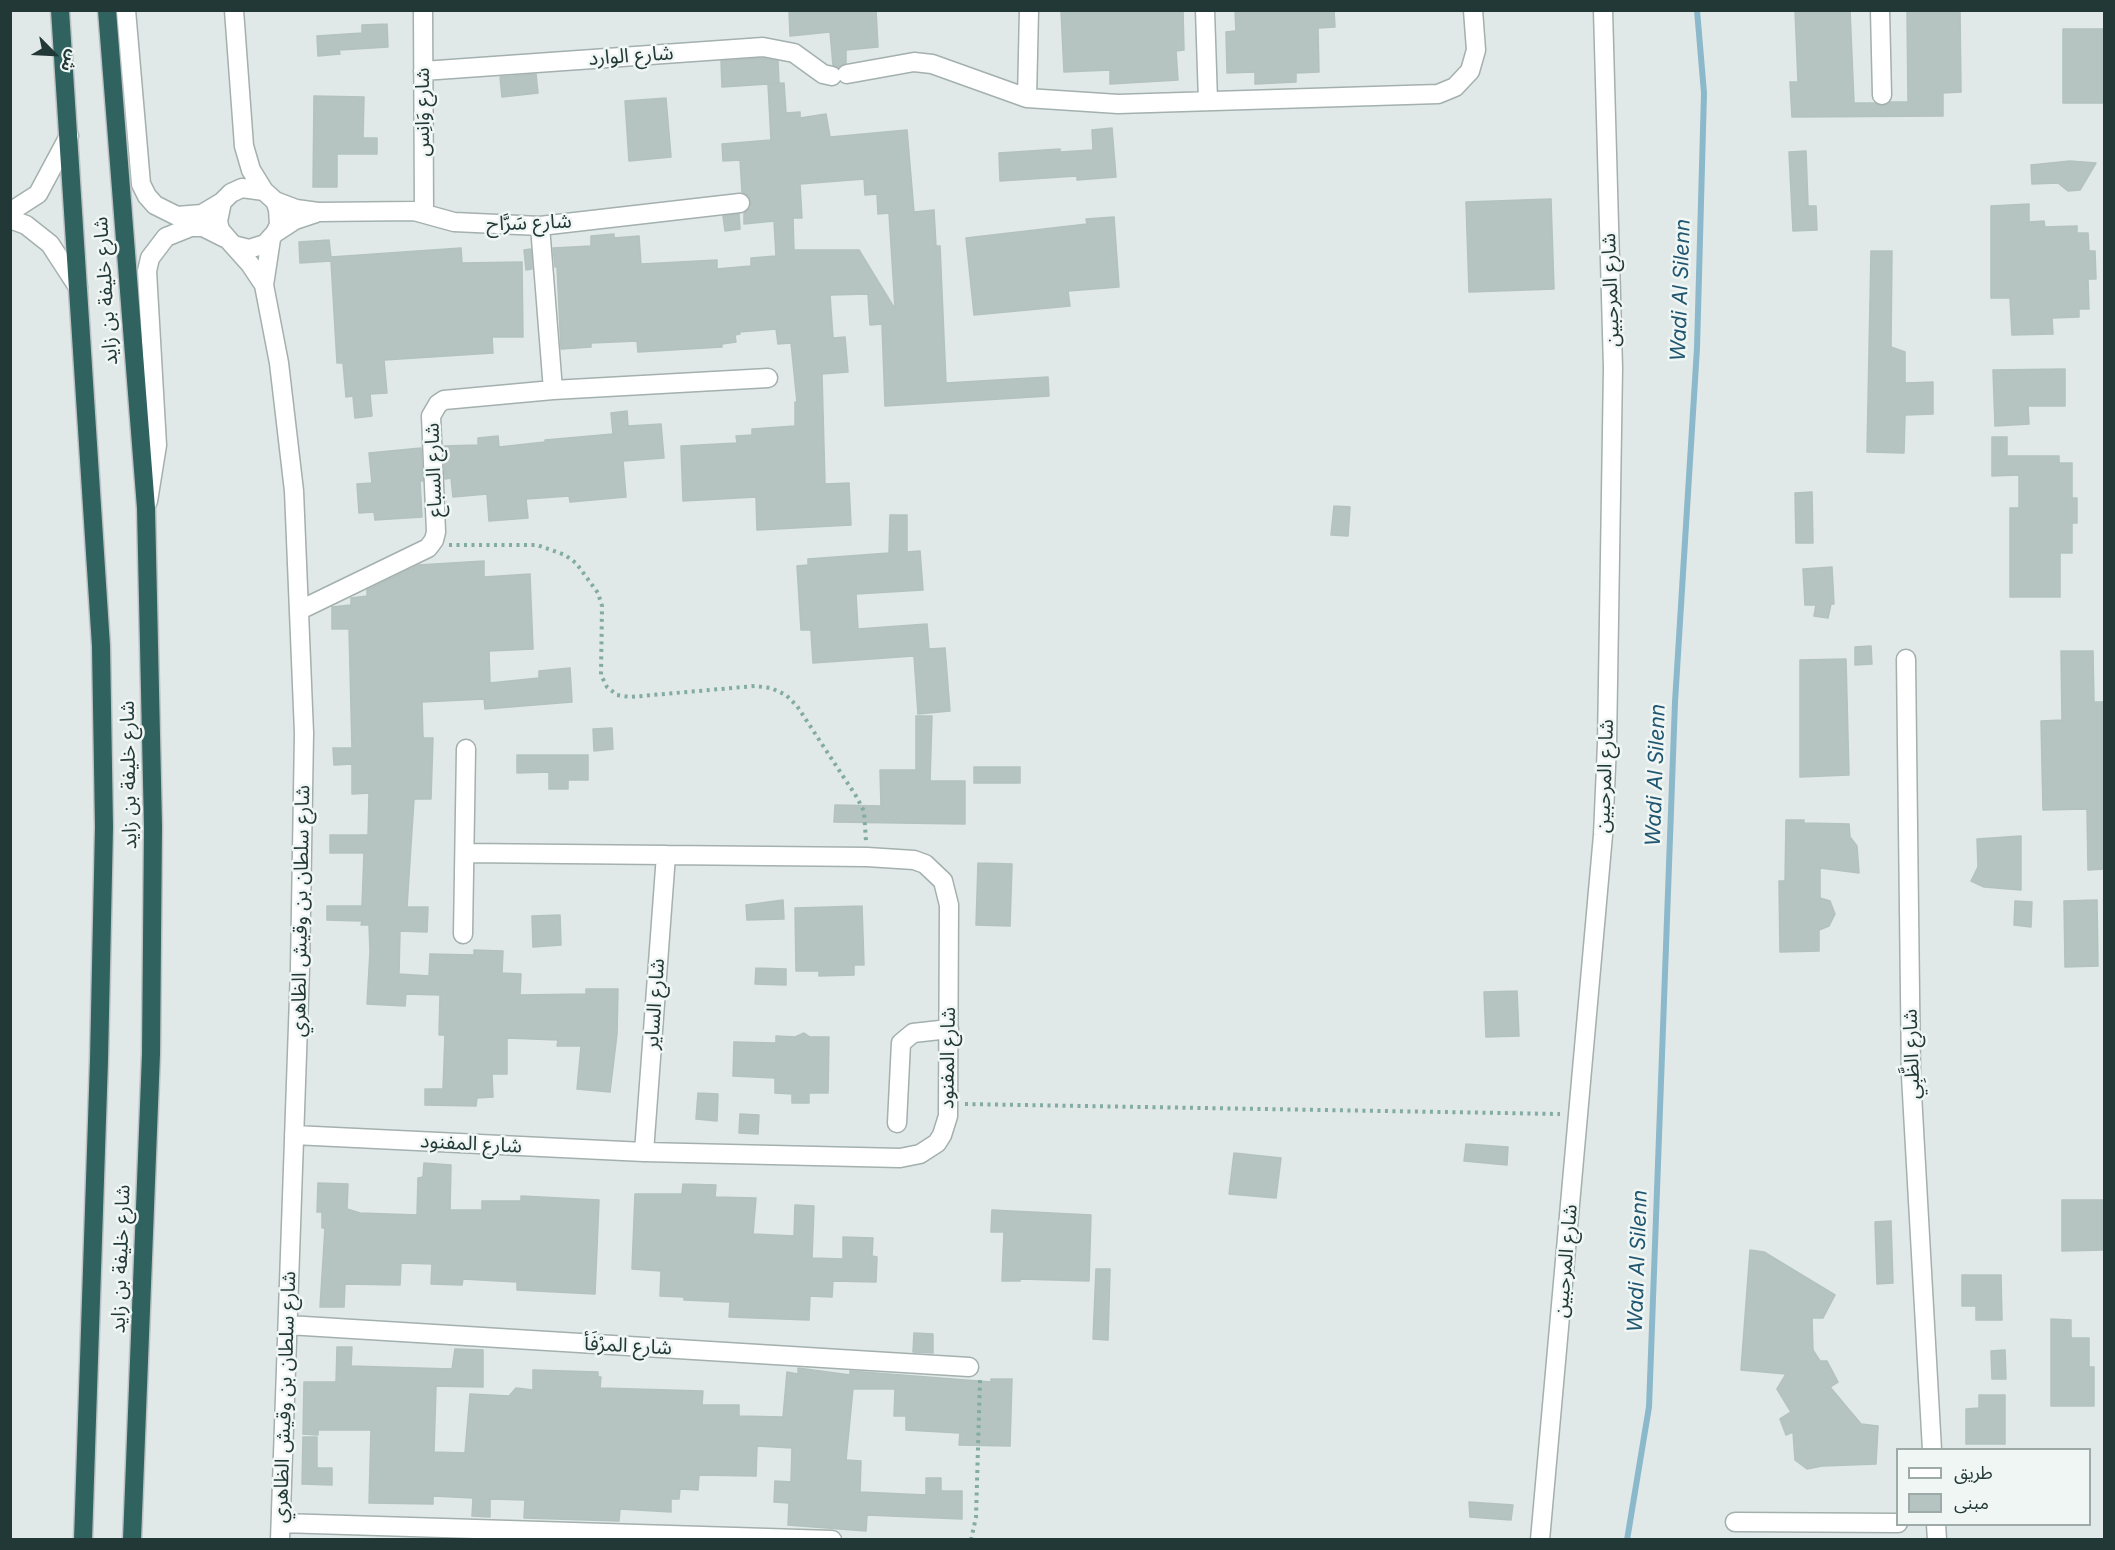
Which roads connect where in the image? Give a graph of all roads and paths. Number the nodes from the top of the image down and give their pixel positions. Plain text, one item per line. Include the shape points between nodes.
1 (60, 10) edge
2 (107, 10) edge
3 (126, 10) edge
4 (234, 10) edge
5 (423, 10) edge
6 (1029, 10) edge
7 (1205, 10) edge
8 (1473, 10) edge
9 (1603, 10) edge
10 (1880, 10) edge
11 (423, 71) junction
12 (1882, 95) dead end
13 (1027, 98) junction
14 (1208, 102) junction
15 (69, 136) junction
16 (244, 146) junction
17 (269, 196) junction
18 (227, 197) junction
19 (740, 203) dead end
20 (10, 212) edge
21 (318, 212) junction
22 (424, 213) junction
23 (10, 219) edge
24 (540, 226) junction
25 (274, 236) junction
26 (229, 242) junction
27 (264, 285) junction
28 (78, 287) junction
29 (768, 378) dead end
30 (553, 390) junction
31 (146, 508) junction
32 (430, 544) junction
33 (300, 609) junction
34 (1906, 659) dead end
35 (466, 749) dead end
36 (465, 854) junction
37 (666, 855) junction
38 (867, 856) junction
39 (464, 934) dead end
40 (949, 1029) junction
41 (949, 1104) junction
42 (1579, 1114) junction
43 (897, 1124) dead end
44 (294, 1135) junction
45 (644, 1152) junction
46 (288, 1325) junction
47 (969, 1367) joint
48 (1932, 1448) edge
49 (1736, 1522) dead end
50 (1896, 1523) edge
51 (280, 1531) edge
52 (83, 1539) edge
53 (132, 1539) edge
54 (832, 1539) edge
55 (971, 1539) edge
56 (1540, 1539) edge

1 - 15 highway, شارع خليفة بن زايد
2 - 31 highway, شارع خليفة بن زايد
3 - 18 street via 141,184 147,196 155,206 177,216 202,214
4 - 16 street
5 - 11 street, شارع وَانِس
6 - 13 street
7 - 14 street
8 - 14 street via 1474,61 1464,80 1447,92
9 - 42 street, شارع المرحبين via 1613,368 1607,744
10 - 12 street
11 - 13 street, شارع الوارد via 763,47 794,53 823,74 840,75 914,62 932,64
11 - 22 street, شارع وَانِس
13 - 14 street via 1118,104
15 - 20 street via 38,194
15 - 28 highway, شارع خليفة بن زايد
16 - 17 street via 251,170
16 - 18 street via 240,170
17 - 18 street via 242,188
17 - 21 street, شارع سَرَّاح via 296,209
17 - 25 street via 279,217
18 - 26 street via 218,221
19 - 24 street, شارع سَرَّاح
21 - 22 street, شارع سَرَّاح
21 - 25 street, شارع سَرَّاح via 296,220
22 - 24 street, شارع سَرَّاح via 454,222
23 - 28 street via 26,225 50,244
24 - 30 street
25 - 26 street via 249,249
25 - 27 street, شارع سلطان بن وقيش الظاهري
26 - 27 street, شارع سلطان بن وقيش الظاهري
26 - 31 street via 203,227 191,227 166,237 150,258 147,271 157,445
27 - 33 street, شارع سلطان بن وقيش الظاهري via 290,448
28 - 52 highway, شارع خليفة بن زايد via 101,646 104,827
29 - 30 street, شارع السباع
30 - 32 street, شارع السباع via 444,400 434,409 431,423 436,532
31 - 53 highway, شارع خليفة بن زايد via 153,827 151,1054
32 - 33 street, شارع السباع
32 - 38 path via 537,545 576,563 598,593 602,606 601,675 617,695 755,686 786,695 864,811
33 - 44 street, شارع سلطان بن وقيش الظاهري via 304,845
34 - 48 street, شارع الظَّبِي via 1911,1076
35 - 36 street
36 - 37 street, شارع المفنود
36 - 39 street
37 - 38 street, شارع المفنود
37 - 45 street, شارع الساير
38 - 40 street, شارع المفنود via 914,860 942,881 949,905
40 - 41 street, شارع المفنود
40 - 43 street via 913,1033 901,1043
41 - 42 path
41 - 45 street, شارع المفنود via 946,1125 936,1143 910,1157
42 - 56 street, شارع المرحبين
44 - 45 street, شارع المفنود
44 - 46 street, شارع سلطان بن وقيش الظاهري
46 - 47 street, شارع المرْفَأ
46 - 51 street, شارع سلطان بن وقيش الظاهري
47 - 55 path via 978,1372 980,1381 976,1517
49 - 50 street
51 - 54 street

